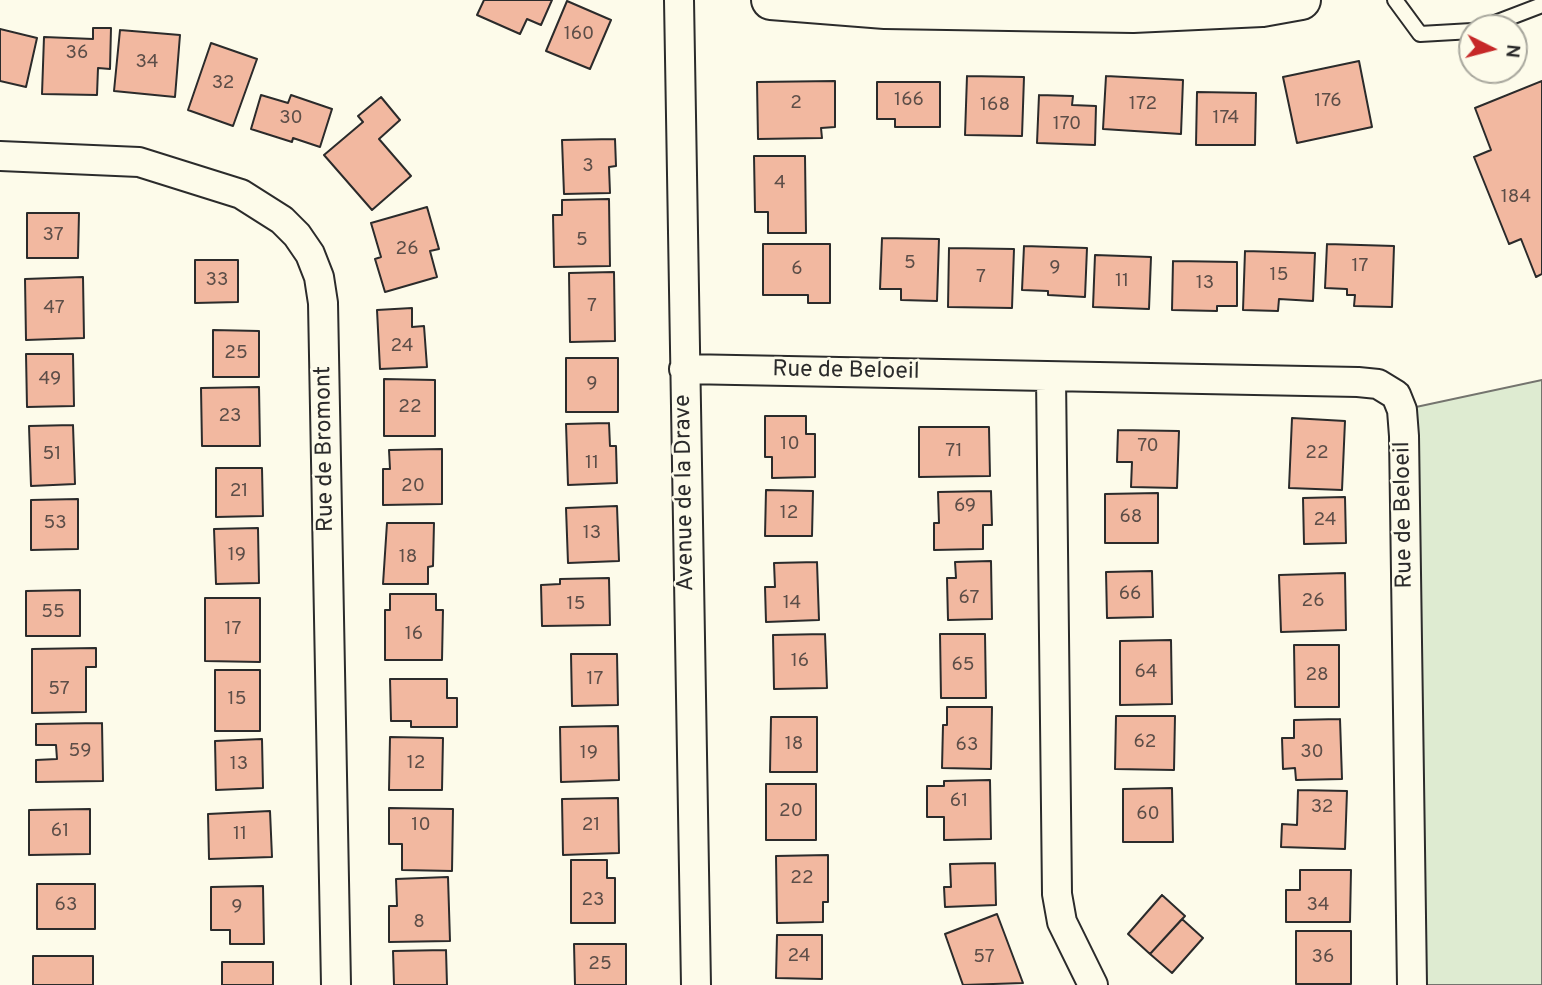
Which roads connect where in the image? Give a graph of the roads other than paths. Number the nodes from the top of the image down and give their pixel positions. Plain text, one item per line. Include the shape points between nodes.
1 (679, 0) edge
2 (771, 0) edge
3 (1301, 0) edge
4 (1395, 0) edge
5 (1542, 5) edge
6 (1029, 6) edge
7 (1519, 14) edge
8 (1458, 32) edge
9 (0, 156) edge
10 (684, 369) junction
11 (1051, 377) junction
12 (336, 985) edge
13 (696, 985) edge
14 (1093, 985) edge
15 (1412, 985) edge

1 - 10 street, Avenue de la Drave
2 - 6 street via 885,9
3 - 6 street via 1198,11
4 - 8 lane via 1420,34
5 - 7 lane
9 - 12 street, Rue de Bromont via 139,163 241,194 282,220 297,235 314,266 323,303
10 - 11 street, Rue de Beloeil
10 - 13 street, Avenue de la Drave
11 - 14 street via 1057,894 1062,922
11 - 15 street, Rue de Beloeil via 1358,382 1378,384 1396,395 1404,436

